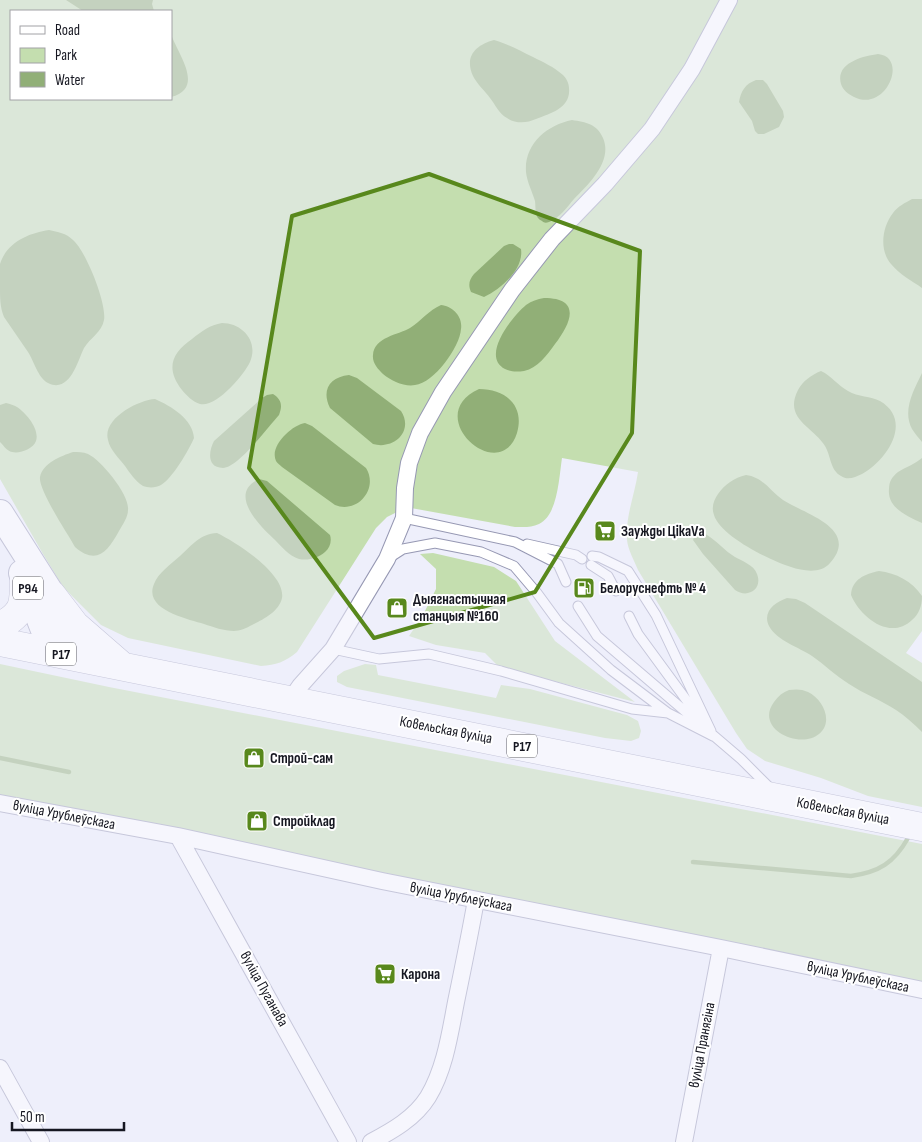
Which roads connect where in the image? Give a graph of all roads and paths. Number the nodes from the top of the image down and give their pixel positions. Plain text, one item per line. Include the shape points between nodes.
1 (729, 0) edge
2 (0, 513) edge
3 (404, 518) junction
4 (0, 522) edge
5 (515, 542) junction
6 (584, 558) junction
7 (387, 559) junction
8 (24, 577) junction
9 (566, 582) dead end
10 (616, 591) dead end
11 (52, 595) junction
12 (578, 606) dead end
13 (629, 616) dead end
14 (0, 626) edge
15 (0, 642) edge
16 (333, 649) junction
17 (56, 653) junction
18 (122, 666) junction
19 (291, 699) junction
20 (668, 713) junction
21 (713, 736) junction
22 (780, 798) junction
23 (0, 803) edge
24 (922, 827) edge
25 (178, 836) junction
26 (476, 900) junction
27 (721, 948) junction
28 (922, 990) edge
29 (0, 1068) edge
30 (41, 1142) edge
31 (348, 1142) edge
32 (371, 1142) edge
33 (684, 1142) edge

1 - 3 street via 692,70 652,129 552,239 512,290 443,392 420,433 409,463
2 - 11 main road, Р94
3 - 5 lane
3 - 7 street
4 - 8 main road, Р94
5 - 6 lane
5 - 9 lane via 558,564
6 - 10 lane via 608,576
6 - 21 lane via 599,557 628,571 656,614
7 - 16 street
7 - 20 lane via 403,549 435,543 480,552 514,566 559,623 611,670
8 - 14 highway, Р94 via 21,611
8 - 17 main road, Р94
11 - 17 main road, Р94 via 63,623 62,640
11 - 18 highway, Р94 via 74,625
12 - 21 lane via 597,636
13 - 21 lane via 638,634
15 - 17 highway, Ковельская вуліца / Р17
16 - 19 street
16 - 20 lane via 379,659 429,654 632,708
17 - 18 highway, Ковельская вуліца / Р17
18 - 19 highway, Ковельская вуліца / Р17
19 - 22 highway, Ковельская вуліца / Р17
20 - 21 lane
21 - 22 lane
22 - 24 highway, Ковельская вуліца / Р17
23 - 25 street, вуліца Урублеўскага
25 - 26 street, вуліца Урублеўскага
25 - 31 street, вуліца Пуганава
26 - 27 street, вуліца Урублеўскага
26 - 32 street via 450,1036 435,1084 416,1112
27 - 28 street, вуліца Урублеўскага
27 - 33 street, вуліца Пранягіна
29 - 30 street

